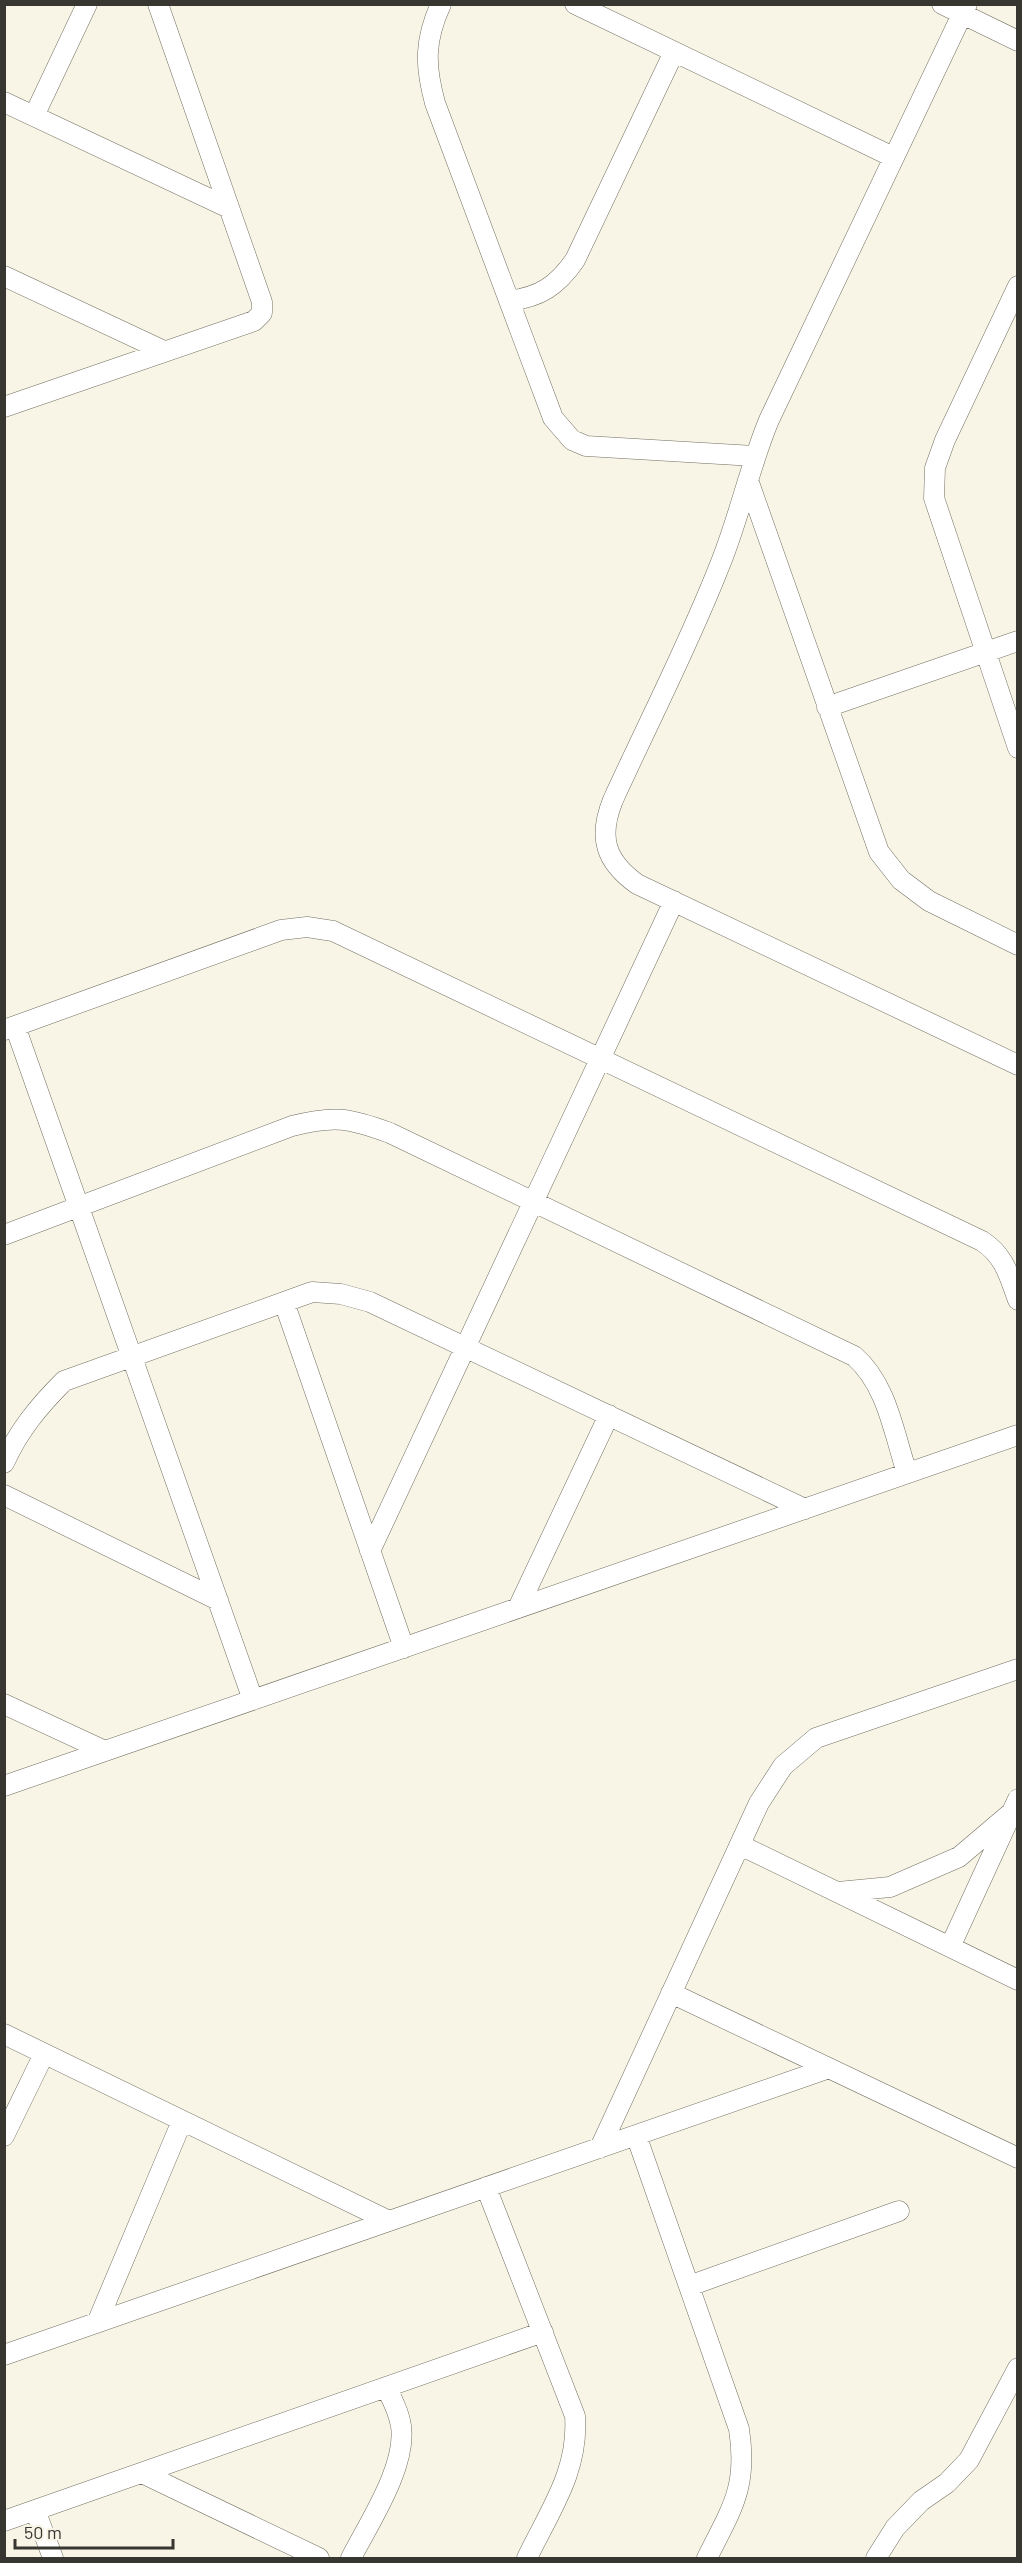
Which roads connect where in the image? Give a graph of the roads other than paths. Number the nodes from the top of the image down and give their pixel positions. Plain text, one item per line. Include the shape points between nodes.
1 (87, 4) edge
2 (158, 4) edge
3 (441, 4) edge
4 (575, 4) edge
5 (942, 4) edge
6 (965, 10) edge
7 (1017, 41) edge
8 (674, 52) junction
9 (4, 102) edge
10 (34, 116) junction
11 (894, 157) junction
12 (229, 208) junction
13 (4, 276) edge
14 (1017, 286) edge
15 (509, 301) junction
16 (164, 351) junction
17 (4, 407) edge
18 (754, 456) junction
19 (748, 480) junction
20 (1017, 641) edge
21 (986, 653) junction
22 (827, 708) junction
23 (1017, 748) edge
24 (674, 901) junction
25 (1017, 945) edge
26 (10, 1028) edge
27 (600, 1059) junction
28 (1017, 1065) edge
29 (534, 1202) junction
30 (79, 1207) junction
31 (4, 1235) edge
32 (1017, 1300) edge
33 (284, 1302) junction
34 (466, 1347) junction
35 (131, 1355) junction
36 (609, 1415) junction
37 (1017, 1435) edge
38 (4, 1462) edge
39 (908, 1473) junction
40 (4, 1495) edge
41 (805, 1509) junction
42 (370, 1551) junction
43 (218, 1600) junction
44 (518, 1608) junction
45 (404, 1648) junction
46 (1017, 1669) edge
47 (253, 1700) junction
48 (4, 1704) edge
49 (105, 1751) junction
50 (4, 1786) edge
51 (1015, 1805) edge
52 (740, 1845) junction
53 (838, 1892) junction
54 (950, 1947) junction
55 (1017, 1980) edge
56 (671, 1993) junction
57 (4, 2034) edge
58 (44, 2054) junction
59 (829, 2068) junction
60 (182, 2121) junction
61 (636, 2135) junction
62 (4, 2136) edge
63 (600, 2148) junction
64 (1017, 2158) edge
65 (486, 2187) junction
66 (899, 2211) dead end
67 (388, 2221) junction
68 (689, 2286) junction
69 (97, 2323) junction
70 (543, 2332) junction
71 (4, 2355) edge
72 (1017, 2368) edge
73 (386, 2387) junction
74 (142, 2472) junction
75 (35, 2510) junction
76 (4, 2521) edge
77 (53, 2559) edge
78 (319, 2559) edge
79 (351, 2559) edge
80 (527, 2559) edge
81 (707, 2559) edge
82 (876, 2559) edge

1 - 10 street
2 - 12 street
3 - 15 street via 428,40 427,72
4 - 8 street
5 - 6 street
6 - 7 street
6 - 11 street
8 - 11 street
8 - 15 street via 575,260 548,290
9 - 10 street
10 - 12 street
11 - 18 street
12 - 16 street via 262,302 262,313 254,321
13 - 16 street
14 - 21 street via 935,468 934,498 942,528
15 - 18 street via 553,418 572,440 601,448
16 - 17 street
18 - 19 street
19 - 22 street
19 - 24 street via 719,569 605,818 604,838 621,873
20 - 21 street
21 - 22 street
21 - 23 street
22 - 25 street via 879,852 901,880 929,901
24 - 27 street
24 - 28 street
26 - 27 street via 281,930 307,927 333,931
26 - 30 street
27 - 29 street
27 - 32 street via 982,1241 1004,1261
29 - 30 street via 390,1133 355,1120 324,1118 292,1126
29 - 34 street
29 - 39 street via 854,1356 876,1381
30 - 31 street
30 - 35 street
33 - 34 street via 312,1292 340,1294 369,1302
33 - 35 street
33 - 42 street
34 - 36 street
34 - 42 street
35 - 38 street via 64,1381 17,1435
35 - 43 street
36 - 41 street
36 - 44 street
37 - 39 street
39 - 41 street
40 - 43 street
41 - 44 street
42 - 45 street
43 - 47 street
44 - 45 street
45 - 47 street
46 - 52 street via 816,1738 783,1766 759,1803
47 - 49 street
48 - 49 street
49 - 50 street
51 - 53 street via 960,1857 890,1887
51 - 54 street
52 - 53 street
52 - 56 street
53 - 54 street
54 - 55 street
56 - 59 street
56 - 63 street
57 - 58 street
58 - 60 street
58 - 62 street
59 - 61 street
59 - 64 street
60 - 67 street
60 - 69 street
61 - 63 street
61 - 68 street
63 - 65 street
65 - 67 street
65 - 70 street
66 - 68 street
67 - 69 street
68 - 81 street via 739,2429 744,2459 740,2489
69 - 71 street
70 - 73 street
70 - 80 street via 575,2416 577,2440 573,2464
72 - 82 street via 969,2460 895,2528
73 - 74 street
73 - 79 street via 401,2427 400,2449 395,2470
74 - 75 street
74 - 78 street
75 - 76 street
75 - 77 street

